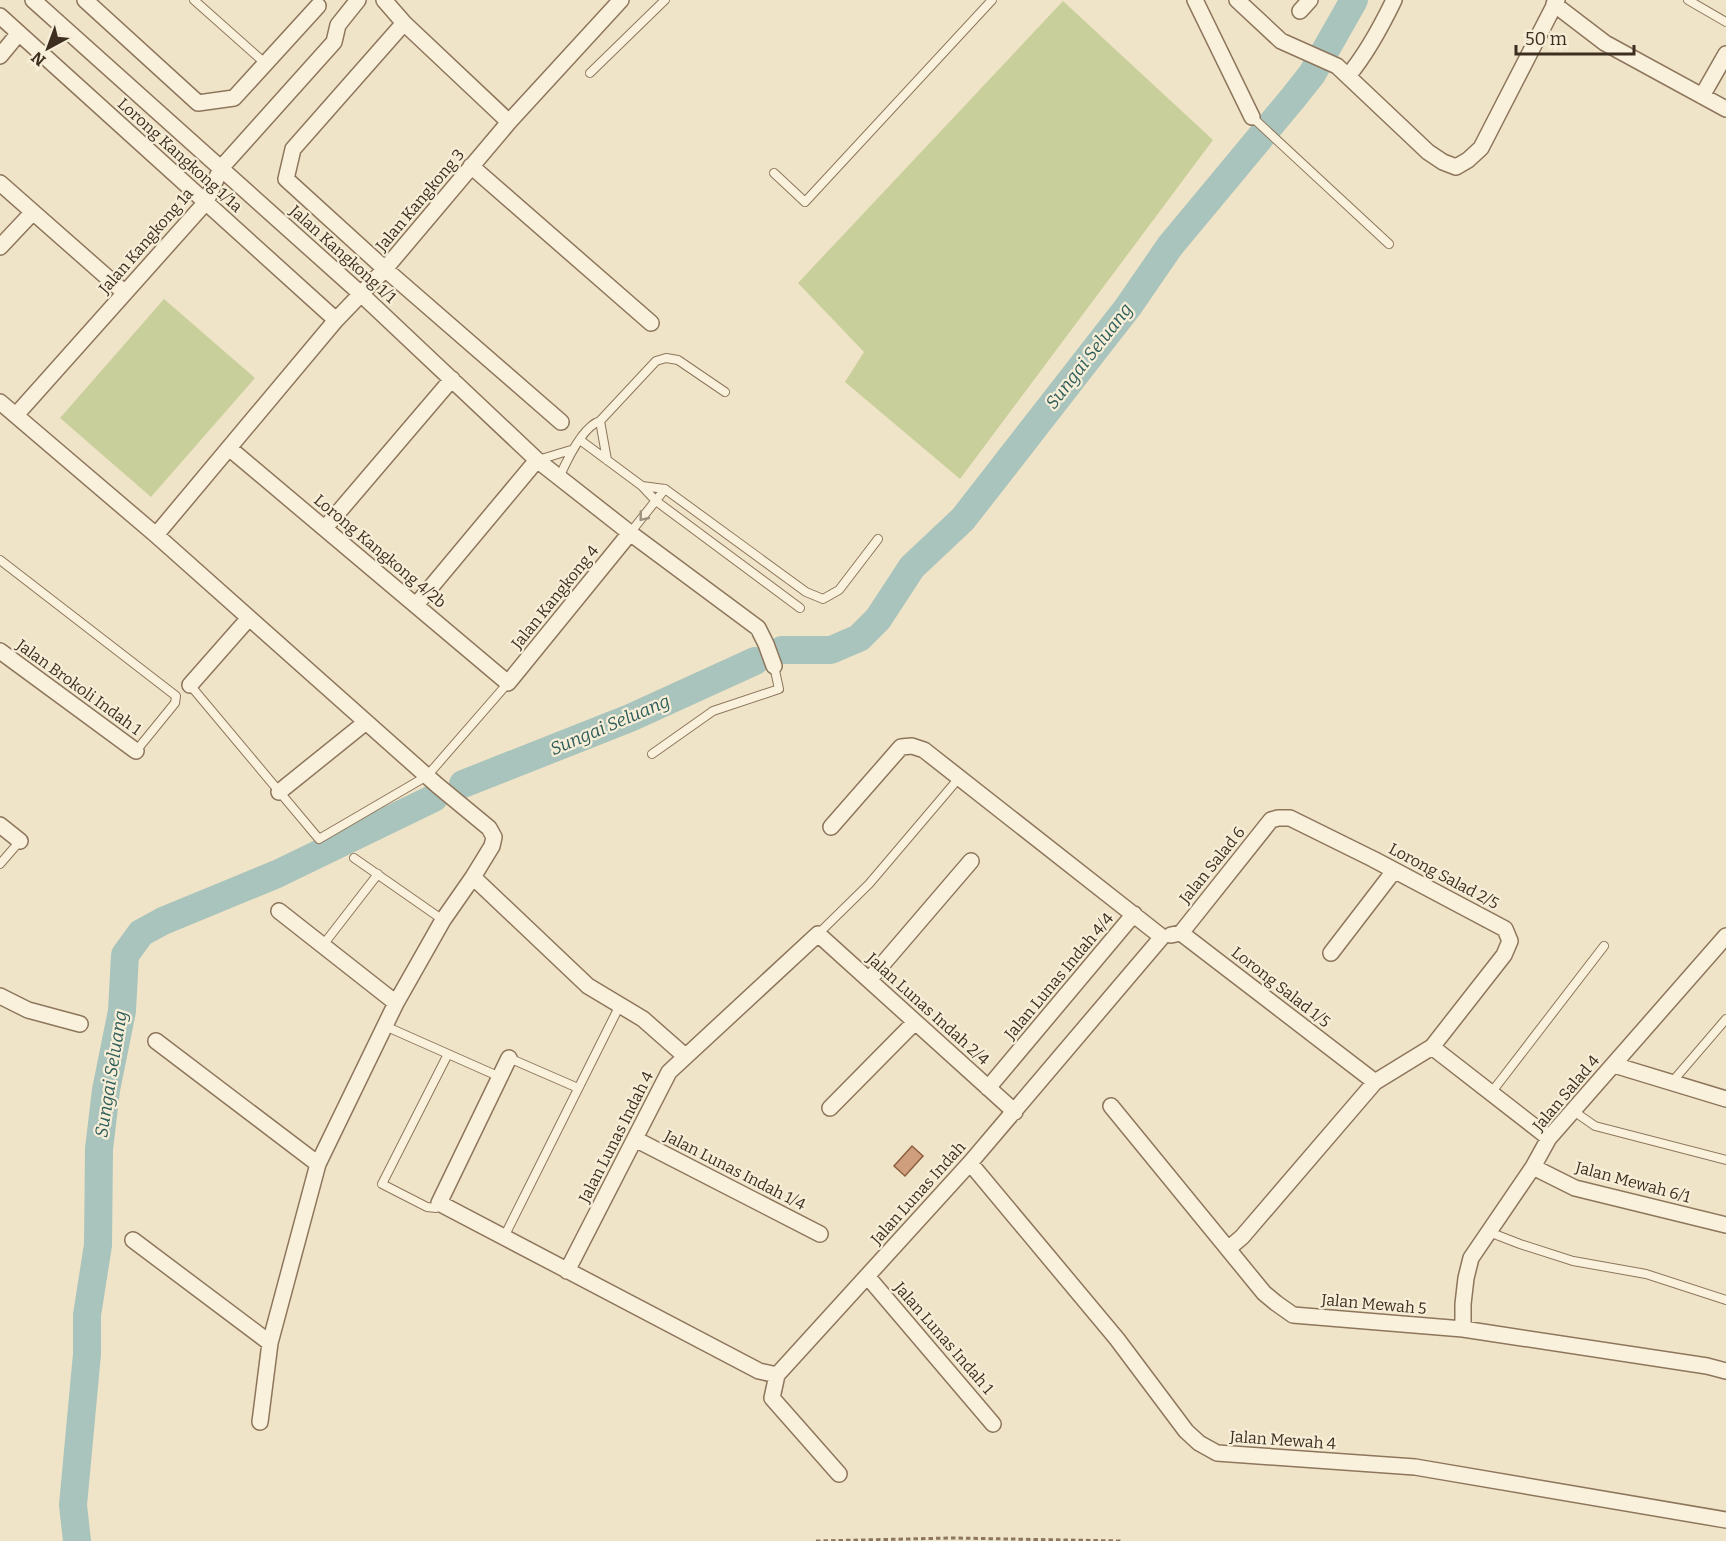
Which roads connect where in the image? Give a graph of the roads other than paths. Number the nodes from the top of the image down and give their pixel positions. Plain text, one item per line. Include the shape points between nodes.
1 (33, 0) edge
2 (85, 0) edge
3 (194, 0) edge
4 (358, 0) edge
5 (384, 0) edge
6 (621, 0) edge
7 (665, 0) edge
8 (992, 0) edge
9 (1196, 0) edge
10 (1237, 0) edge
11 (1394, 0) edge
12 (1688, 0) edge
13 (1555, 2) edge
14 (314, 3) edge
15 (0, 16) edge
16 (1726, 22) edge
17 (404, 23) junction
18 (338, 25) junction
19 (19, 33) junction
20 (1726, 54) edge
21 (0, 56) edge
22 (266, 64) junction
23 (1342, 71) junction
24 (591, 73) dead end
25 (1702, 96) junction
26 (1726, 109) edge
27 (1252, 117) joint
28 (509, 122) junction
29 (471, 166) junction
30 (221, 168) junction
31 (774, 173) dead end
32 (0, 183) edge
33 (206, 202) junction
34 (33, 212) junction
35 (1389, 244) dead end
36 (0, 247) edge
37 (385, 269) junction
38 (125, 293) junction
39 (361, 294) junction
40 (336, 320) junction
41 (651, 323) dead end
42 (452, 379) junction
43 (724, 392) dead end
44 (0, 402) edge
45 (16, 415) junction
46 (600, 421) junction
47 (561, 422) dead end
48 (580, 440) junction
49 (230, 448) junction
50 (571, 450) junction
51 (537, 460) junction
52 (607, 460) junction
53 (559, 477) junction
54 (642, 486) junction
55 (665, 489) junction
56 (656, 501) junction
57 (325, 528) junction
58 (630, 533) junction
59 (156, 536) junction
60 (878, 539) dead end
61 (0, 560) edge
62 (416, 605) junction
63 (800, 608) dead end
64 (249, 618) junction
65 (2, 656) edge
66 (774, 666) joint
67 (508, 683) junction
68 (190, 685) joint
69 (366, 722) junction
70 (136, 751) joint
71 (652, 754) dead end
72 (959, 778) junction
73 (432, 781) junction
74 (279, 792) junction
75 (1271, 820) joint
76 (0, 825) edge
77 (831, 827) dead end
78 (20, 841) joint
79 (354, 858) dead end
80 (971, 861) dead end
81 (0, 864) edge
82 (1394, 871) junction
83 (378, 874) junction
84 (473, 877) junction
85 (279, 911) dead end
86 (1134, 915) junction
87 (443, 920) junction
88 (1181, 933) junction
89 (818, 934) junction
90 (1726, 936) edge
91 (1162, 937) junction
92 (323, 945) junction
93 (1604, 946) dead end
94 (1331, 953) dead end
95 (869, 980) junction
96 (0, 996) edge
97 (396, 1003) junction
98 (620, 1005) junction
99 (1726, 1020) edge
100 (915, 1022) junction
101 (80, 1024) dead end
102 (385, 1026) junction
103 (156, 1041) dead end
104 (1432, 1047) junction
105 (448, 1054) junction
106 (685, 1056) junction
107 (509, 1058) joint
108 (1614, 1065) junction
109 (500, 1077) junction
110 (1375, 1082) junction
111 (1672, 1082) junction
112 (578, 1088) junction
113 (988, 1088) junction
114 (1491, 1093) junction
115 (1726, 1099) edge
116 (1111, 1106) dead end
117 (830, 1108) dead end
118 (1572, 1110) junction
119 (1015, 1112) junction
120 (1548, 1138) junction
121 (635, 1139) junction
122 (1726, 1160) edge
123 (970, 1163) junction
124 (318, 1164) junction
125 (1533, 1167) junction
126 (439, 1203) junction
127 (1726, 1225) edge
128 (1489, 1232) junction
129 (820, 1234) dead end
130 (504, 1237) junction
131 (133, 1240) dead end
132 (1228, 1248) junction
133 (567, 1271) junction
134 (867, 1276) junction
135 (1726, 1300) edge
136 (1463, 1329) junction
137 (270, 1343) junction
138 (1726, 1371) edge
139 (777, 1375) junction
140 (260, 1422) dead end
141 (993, 1424) dead end
142 (839, 1474) dead end
143 (1726, 1520) edge

1 - 30 street, Jalan Kangkong 1/1
2 - 22 street via 198,103 234,98
3 - 22 lane
4 - 18 street, Jalan Kangkong 1a
5 - 17 street
6 - 28 street, Jalan Kangkong 3
7 - 24 lane
8 - 31 lane via 805,202
9 - 27 street
10 - 23 street via 1281,42
11 - 23 street via 1358,64
12 - 16 lane
13 - 23 street via 1481,148 1456,167 1428,152
13 - 25 street via 1605,44
14 - 18 street
14 - 22 street
15 - 19 street, Lorong Kangkong 1/1a
17 - 28 street
17 - 37 street via 292,148 286,179
18 - 30 street, Jalan Kangkong 1a via 334,42
19 - 21 street
19 - 33 street, Lorong Kangkong 1/1a
20 - 25 street
25 - 26 street
27 - 35 lane
28 - 29 street, Jalan Kangkong 3
29 - 37 street, Jalan Kangkong 3
29 - 41 street
30 - 33 street, Jalan Kangkong 1a
30 - 39 street, Jalan Kangkong 1/1
32 - 34 street
33 - 38 street, Jalan Kangkong 1a
33 - 40 street, Lorong Kangkong 1/1a
34 - 36 street
34 - 38 street
37 - 39 street, Jalan Kangkong 3
37 - 47 street
38 - 45 street, Jalan Kangkong 1a
39 - 40 street, Jalan Kangkong 3
39 - 42 street, Jalan Kangkong 1/1
40 - 49 street, Jalan Kangkong 3
42 - 51 street, Jalan Kangkong 1/1
42 - 57 street
43 - 46 lane via 678,360 666,358 656,361
44 - 45 street
45 - 59 street
46 - 48 lane
46 - 52 lane
48 - 50 lane
48 - 52 lane
49 - 57 street, Lorong Kangkong 4/2b
49 - 59 street, Jalan Kangkong 3
50 - 51 lane
50 - 53 lane
51 - 53 street, Jalan Kangkong 1/1
51 - 62 street
52 - 54 lane
53 - 58 street, Jalan Kangkong 1/1
54 - 55 lane
54 - 56 lane
55 - 56 lane
55 - 60 lane via 806,592 823,599 839,590
56 -> 58 lane
56 - 63 lane
57 - 62 street, Lorong Kangkong 4/2b
58 - 66 street, Jalan Kangkong 1/1 via 758,628
58 - 67 street, Jalan Kangkong 4
59 - 64 street
61 - 70 lane via 176,696 175,704
62 - 67 street, Lorong Kangkong 4/2b
64 - 68 street
64 - 69 street
65 - 70 street, Jalan Brokoli Indah 1
66 - 71 lane via 779,689 713,711
67 - 73 lane
68 - 74 lane
69 - 73 street
69 - 74 street
72 - 77 street via 924,750 901,747
72 - 86 street
72 - 89 lane via 869,884
73 - 74 lane via 319,839
73 - 84 street via 489,828 494,837
75 - 82 street, Lorong Salad 2/5 via 1290,818
75 - 88 street, Jalan Salad 6
76 - 78 street
78 - 81 lane
79 - 83 lane
80 - 95 street
82 - 94 street
82 - 104 street, Lorong Salad 2/5 via 1505,929 1510,941 1504,955
83 - 87 lane
83 - 92 lane
84 - 87 street
84 - 98 street via 588,986
85 - 92 street
86 - 91 street
86 - 113 street, Jalan Lunas Indah 4/4
87 - 97 street
88 - 91 street
88 - 110 street, Lorong Salad 1/5
89 - 95 street, Jalan Lunas Indah 2/4
89 - 106 street, Jalan Lunas Indah 4
90 - 108 street, Jalan Salad 4
91 - 119 street, Jalan Lunas Indah
92 - 97 street
93 - 114 lane
95 - 100 street, Jalan Lunas Indah 2/4
96 - 101 street via 28,1010
97 - 102 street
98 - 106 street via 643,1019
98 - 112 lane
99 - 111 lane
100 - 113 street, Jalan Lunas Indah 2/4
100 - 117 street
102 - 105 lane
102 - 124 street
103 - 124 street
104 - 110 street, Lorong Salad 2/5
104 - 114 street
105 - 109 lane
105 - 126 lane via 382,1184 427,1207 436,1208
106 - 121 street, Jalan Lunas Indah 4 via 669,1072
107 - 109 street
107 - 112 lane
108 - 111 street
108 - 118 street, Jalan Salad 4
109 - 126 street
110 - 132 street, Lorong Salad 2/5 via 1242,1237
111 - 115 street
112 - 130 lane
113 - 119 street, Jalan Lunas Indah 2/4
114 - 120 street
116 - 132 street, Jalan Mewah 5
118 - 120 street, Jalan Salad 4
118 - 122 lane via 1595,1126
119 - 123 street, Jalan Lunas Indah
120 - 125 street, Jalan Salad 4
121 - 129 street, Jalan Lunas Indah 1/4
121 - 133 street, Jalan Lunas Indah 4
123 - 134 street, Jalan Lunas Indah
123 - 143 street, Jalan Mewah 4 via 1117,1339 1186,1431 1217,1453 1415,1467
124 - 137 street
125 - 127 street, Jalan Mewah 6/1 via 1575,1188
125 - 128 street, Jalan Salad 4
126 - 130 street
128 - 135 lane via 1573,1261 1646,1274
128 - 136 street, Jalan Salad 4 via 1471,1258 1462,1304
130 - 133 street
131 - 137 street
132 - 136 street, Jalan Mewah 5 via 1264,1293 1293,1315
133 - 139 street via 759,1371
134 - 139 street, Jalan Lunas Indah
134 - 141 street, Jalan Lunas Indah 1
136 - 138 street, Jalan Mewah 5
137 - 140 street
139 - 142 street via 772,1398

